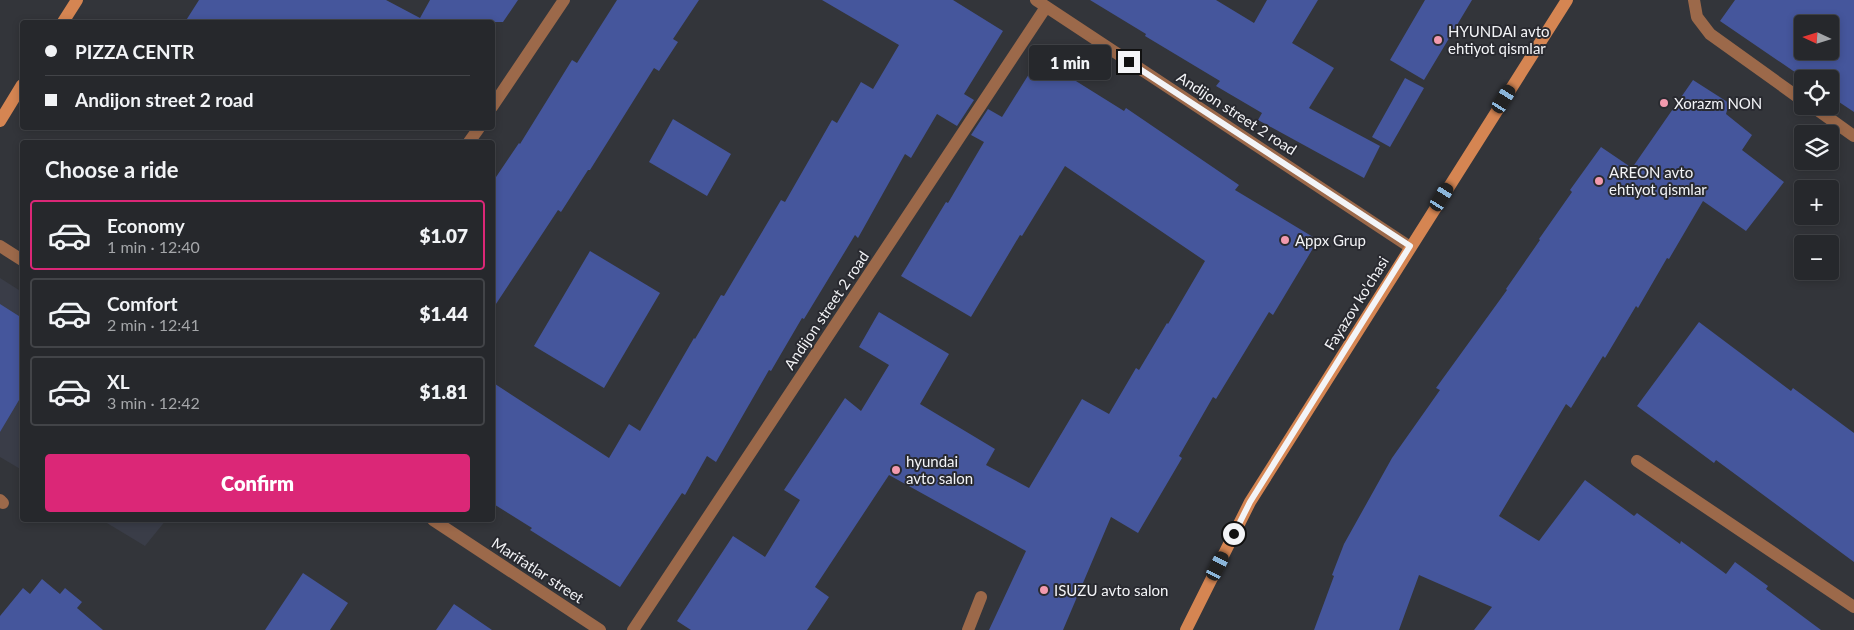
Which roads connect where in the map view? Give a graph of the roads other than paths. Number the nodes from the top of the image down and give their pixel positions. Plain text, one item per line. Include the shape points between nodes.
1 (77, 0) edge
2 (564, 0) edge
3 (1567, 0) edge
4 (1694, 0) edge
5 (1041, 4) edge
6 (64, 20) edge
7 (20, 88) edge
8 (1794, 94) edge
9 (495, 103) edge
10 (1825, 115) edge
11 (0, 121) edge
12 (1854, 136) edge
13 (0, 246) edge
14 (1410, 246) junction
15 (20, 259) edge
16 (1637, 461) dead end
17 (436, 522) edge
18 (981, 597) dead end
19 (1854, 607) edge
20 (600, 630) edge
21 (633, 630) edge
22 (968, 630) edge
23 (1186, 630) edge

1 - 6 main road
2 - 9 street
3 - 14 main road, Fayazov ko'chasi
4 - 8 street via 1697,17 1710,34
5 - 14 street, Andijon street 2 road
5 - 21 street, Andijon street 2 road
7 - 11 main road
10 - 12 street
13 - 15 street
14 - 23 main road, Fayazov ko'chasi via 1250,502
16 - 19 street
17 - 20 street, Marifatlar street
18 - 22 street

